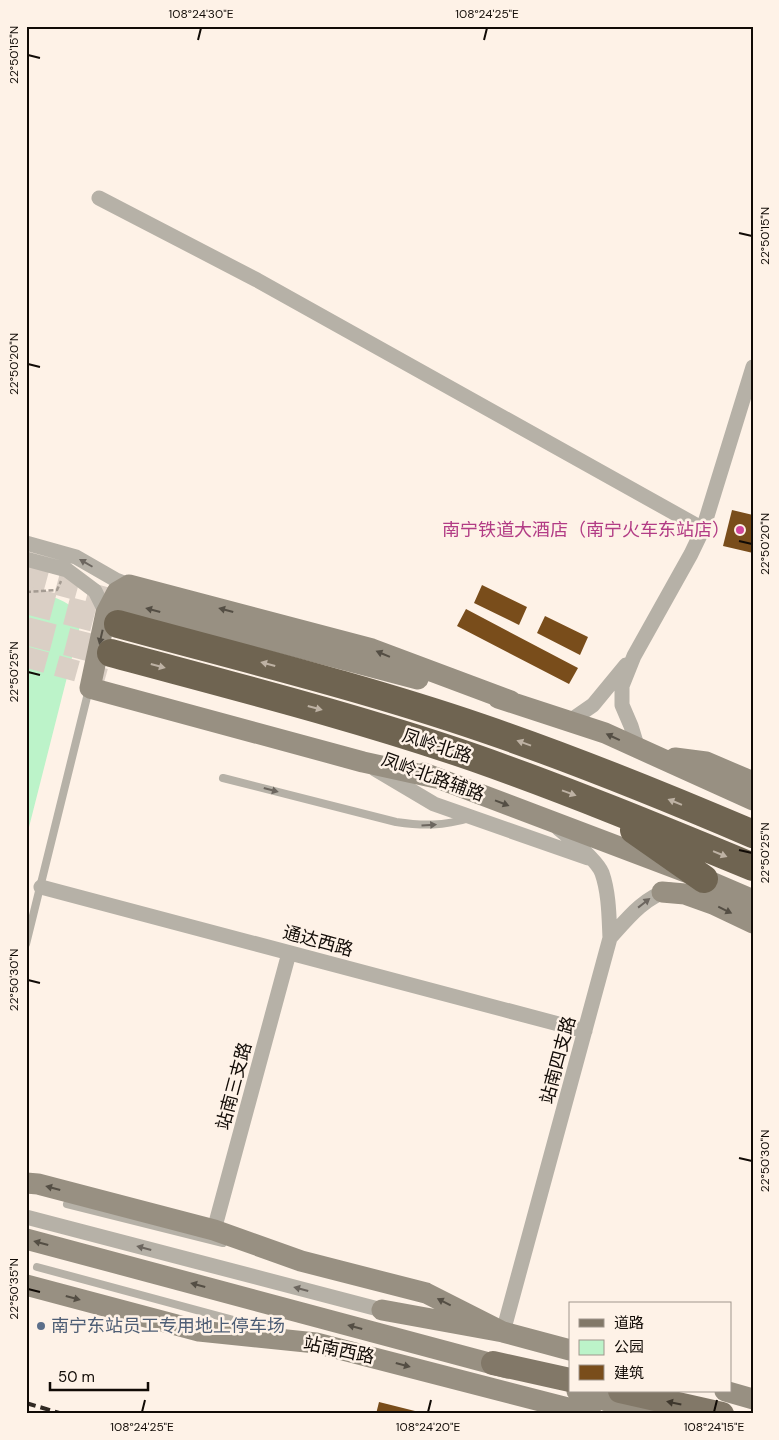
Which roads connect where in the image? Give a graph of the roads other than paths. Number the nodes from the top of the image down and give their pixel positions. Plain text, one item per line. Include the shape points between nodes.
1 (99, 198) dead end
2 (753, 367) edge
3 (703, 529) junction
4 (26, 544) edge
5 (26, 559) edge
6 (119, 606) junction
7 (634, 656) junction
8 (102, 673) junction
9 (570, 721) junction
10 (643, 751) junction
11 (363, 762) junction
12 (223, 778) dead end
13 (436, 778) junction
14 (753, 782) edge
15 (753, 800) edge
16 (594, 802) junction
17 (474, 817) junction
18 (544, 819) junction
19 (716, 819) junction
20 (753, 827) edge
21 (753, 834) edge
22 (590, 858) junction
23 (753, 867) edge
24 (704, 879) junction
25 (40, 887) junction
26 (662, 892) junction
27 (748, 898) edge
28 (753, 923) edge
29 (610, 938) junction
30 (26, 944) edge
31 (289, 953) junction
32 (585, 1031) junction
33 (26, 1183) edge
34 (67, 1204) dead end
35 (26, 1218) edge
36 (214, 1230) junction
37 (26, 1239) edge
38 (301, 1261) junction
39 (37, 1267) dead end
40 (26, 1286) edge
41 (382, 1310) joint
42 (503, 1332) junction
43 (316, 1343) junction
44 (569, 1350) edge
45 (493, 1363) junction
46 (569, 1380) edge
47 (569, 1389) edge
48 (580, 1392) edge
49 (624, 1392) edge
50 (728, 1392) edge
51 (753, 1399) edge
52 (591, 1414) edge
53 (646, 1414) edge
54 (722, 1414) edge

1 - 3 street via 257,280
2 - 3 street
3 - 7 street
6 -> 4 street via 116,580 76,557
5 - 6 street via 67,570
6 -> 8 street
9 -> 6 street via 511,701
19 -> 6 highway, 凤岭北路 via 481,728 338,683
7 - 9 street via 592,705
7 - 10 street via 622,686 622,705
8 - 11 street
8 - 13 street, 凤岭北路辅路 via 333,741
8 -> 16 highway, 凤岭北路 via 332,713 473,758
8 - 25 lane
10 -> 9 street
10 - 14 street via 706,762
10 - 15 street
11 - 13 street
11 - 17 street via 434,804
12 -> 17 lane via 396,822 451,824
13 -> 18 street, 凤岭北路辅路
16 -> 23 highway, 凤岭北路
16 - 24 highway
17 - 22 street
18 - 22 street, 站南四支路 via 574,840
18 - 24 street, 凤岭北路辅路
19 - 20 highway
19 - 21 highway, 凤岭北路
22 - 29 street, 站南四支路 via 601,871
24 - 27 street, 凤岭北路辅路
25 - 30 lane
25 - 31 street, 通达西路
26 - 27 street via 682,886
26 -> 28 street via 685,894
29 -> 26 street via 633,912
29 - 32 street, 站南四支路
31 - 32 street, 通达西路
31 - 36 street, 站南三支路
32 - 42 street, 站南四支路
36 -> 33 street
34 - 38 lane
41 -> 35 street
36 - 38 street
45 -> 37 street
42 -> 38 street via 426,1294
39 - 43 lane
40 -> 43 street, 站南西路 via 199,1331
41 - 42 street
42 - 44 street
43 -> 52 street, 站南西路
45 - 46 main road
45 - 47 street
48 - 53 street
54 -> 49 main road
50 - 51 street

